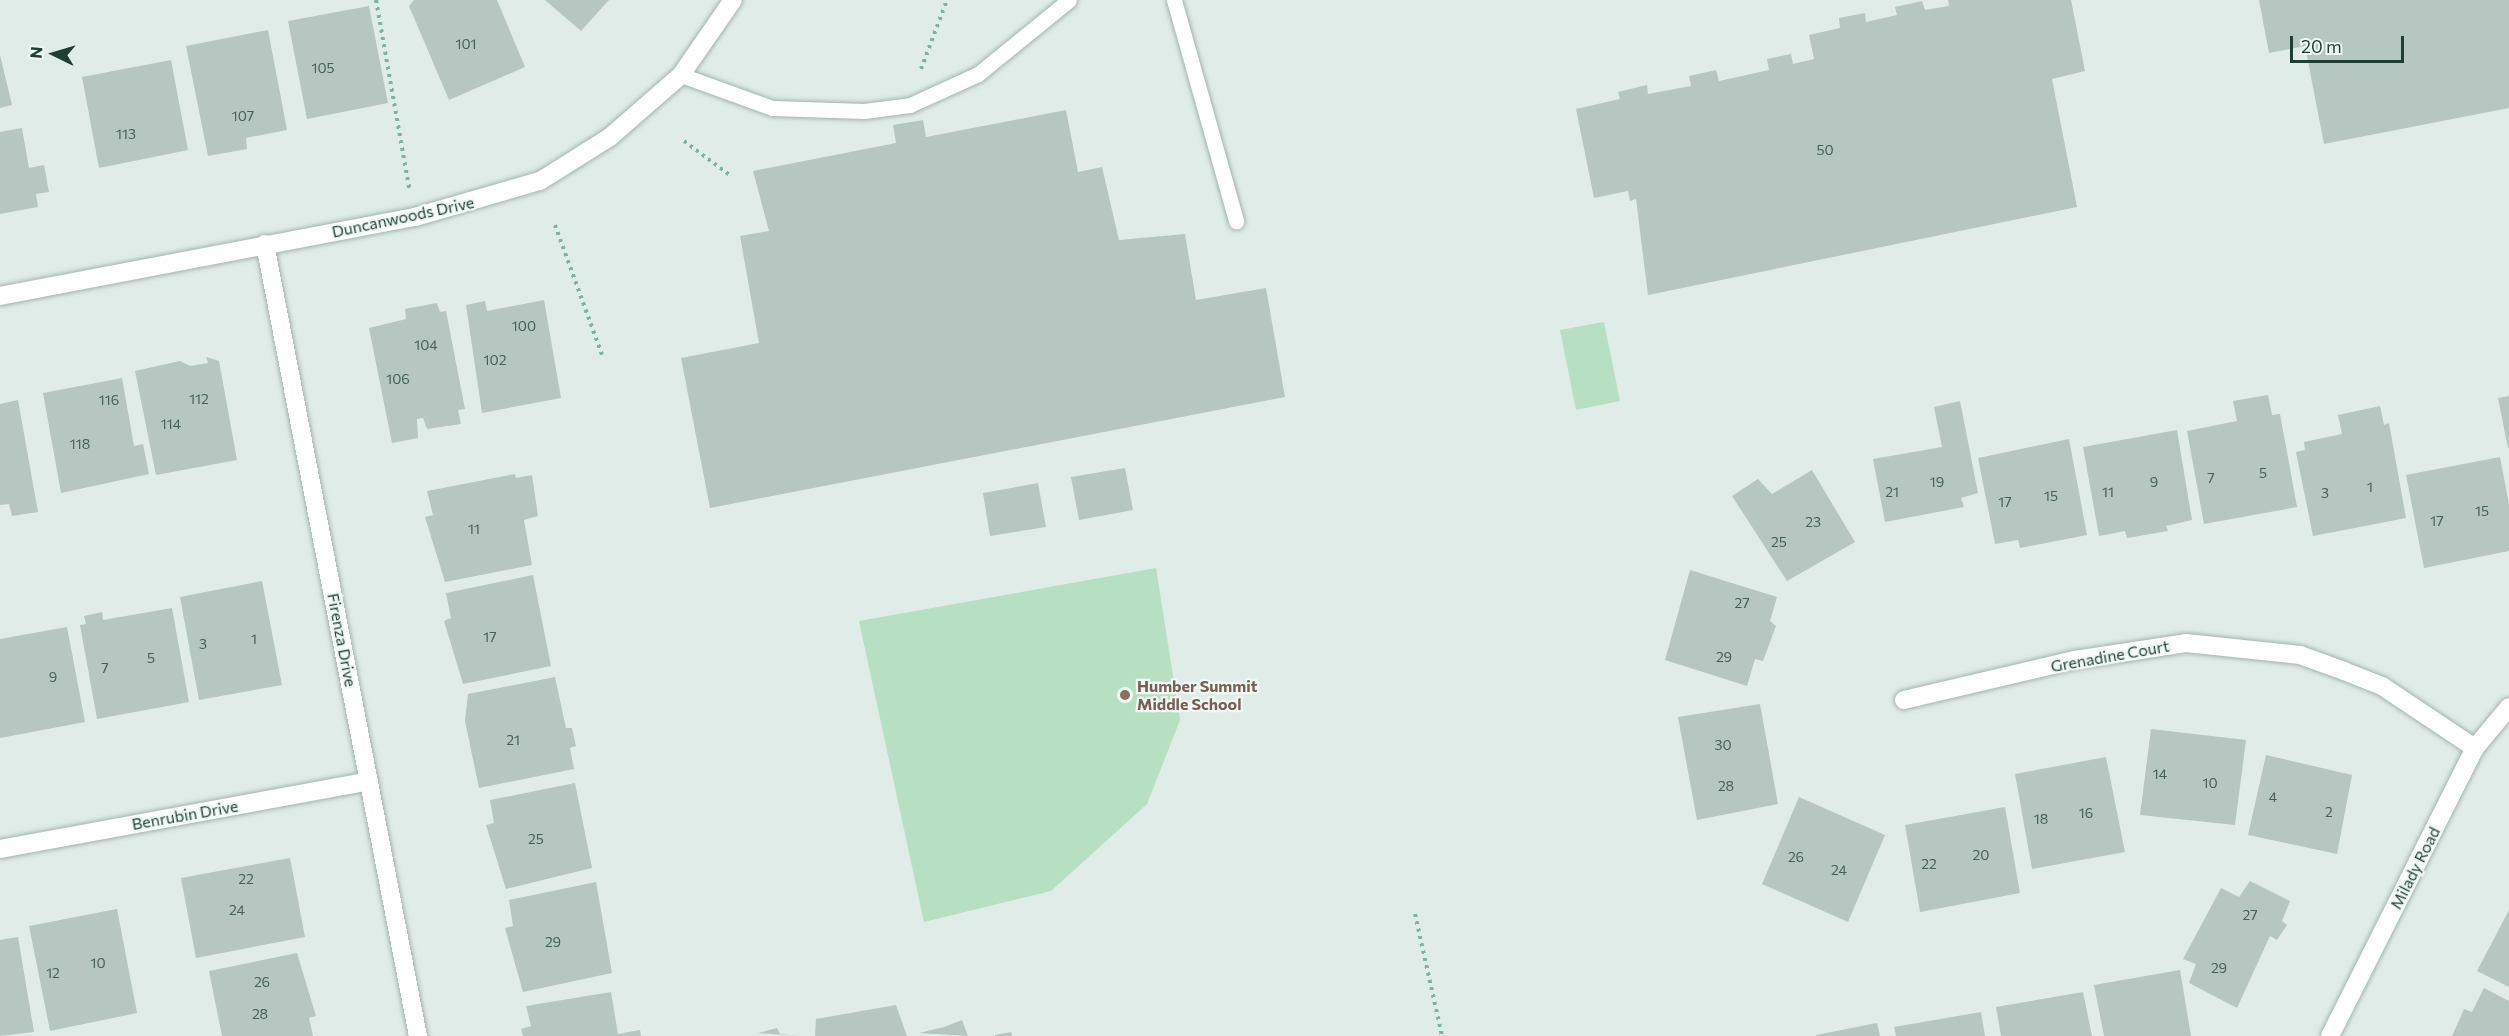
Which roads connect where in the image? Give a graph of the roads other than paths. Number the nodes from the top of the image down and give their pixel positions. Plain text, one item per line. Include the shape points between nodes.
1 (733, 0) edge
2 (1069, 0) edge
3 (1174, 0) edge
4 (681, 75) junction
5 (1236, 221) dead end
6 (265, 244) junction
7 (0, 296) edge
8 (1904, 700) dead end
9 (2509, 707) edge
10 (2475, 748) junction
11 (369, 781) junction
12 (0, 849) edge
13 (418, 1036) edge
14 (2330, 1036) edge

1 - 4 street, Duncanwoods Drive
2 - 4 lane via 978,74 910,105 864,111 772,108
3 - 5 lane
4 - 6 street, Duncanwoods Drive via 610,137 540,181 415,217
6 - 7 street, Duncanwoods Drive
6 - 11 street, Firenza Drive
8 - 10 street, Grenadine Court via 2075,660 2186,643 2300,655 2382,686
9 - 10 street, Milady Road
10 - 14 street, Milady Road
11 - 12 street, Benrubin Drive
11 - 13 street, Firenza Drive

